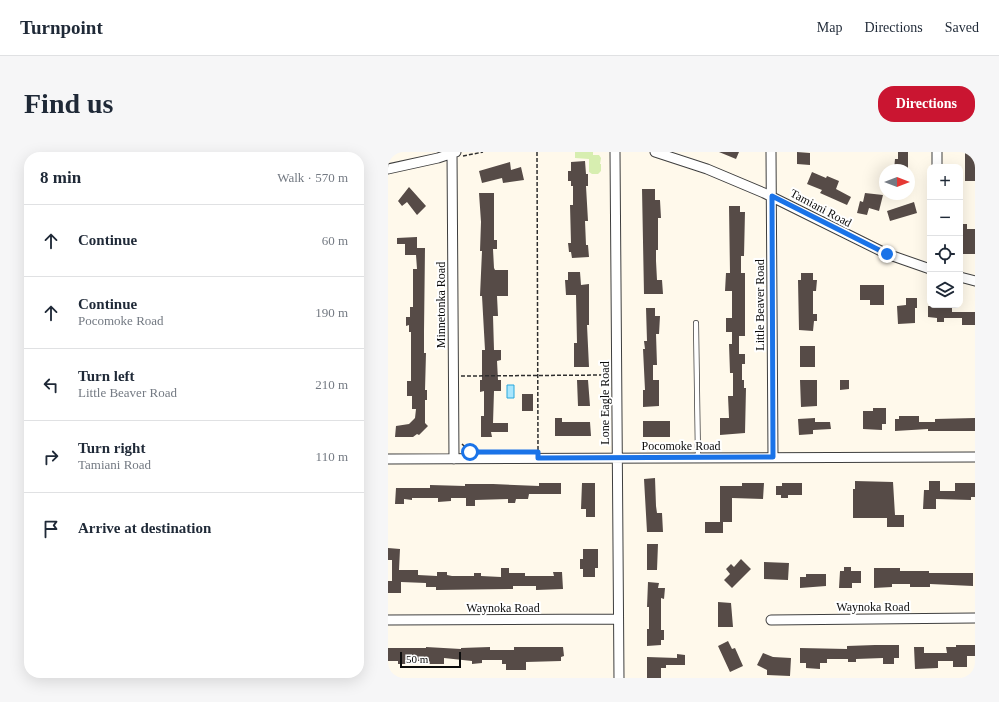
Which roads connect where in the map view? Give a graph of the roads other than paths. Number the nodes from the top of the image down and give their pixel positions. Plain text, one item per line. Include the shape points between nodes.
1 (615, 152) edge
2 (655, 152) edge
3 (771, 152) edge
4 (937, 152) edge
5 (455, 154) edge
6 (937, 164) edge
7 (388, 169) edge
8 (772, 196) junction
9 (927, 268) edge
10 (963, 278) edge
11 (975, 281) edge
12 (696, 323) dead end
13 (773, 457) junction
14 (975, 457) edge
15 (617, 458) junction
16 (698, 458) junction
17 (388, 459) edge
18 (454, 459) junction
19 (975, 618) edge
20 (618, 619) junction
21 (388, 620) edge
22 (771, 620) dead end
23 (619, 678) edge

1 - 15 street, Lone Eagle Road
2 - 8 street, Tamiani Road via 706,169
3 - 8 street, Little Beaver Road
4 - 6 street
5 - 7 street
5 - 18 street, Minnetonka Road
8 - 9 street, Tamiani Road via 880,251
8 - 13 street, Little Beaver Road
10 - 11 street
12 - 16 lane
13 - 14 street, Pocomoke Road
13 - 16 street, Pocomoke Road
15 - 16 street, Pocomoke Road
15 - 18 street, Pocomoke Road
15 - 20 street, Lone Eagle Road
17 - 18 street, Pocomoke Road
19 - 22 street, Waynoka Road
20 - 21 street, Waynoka Road
20 - 23 street, Lone Eagle Road

